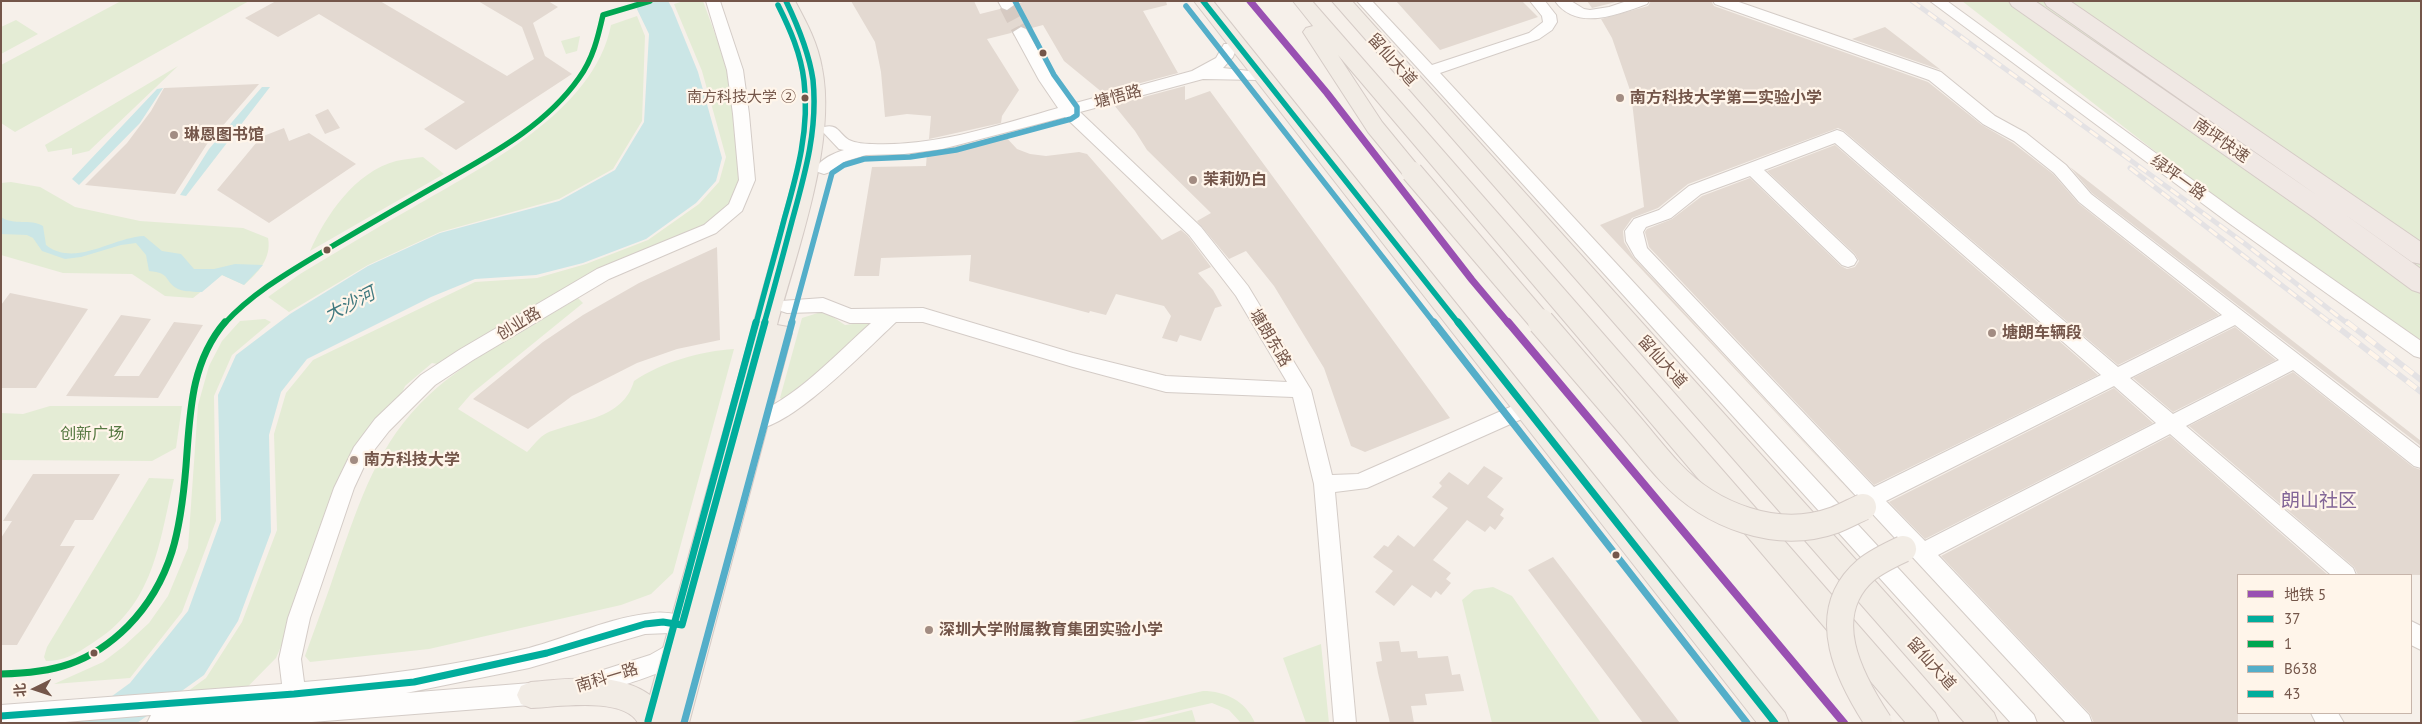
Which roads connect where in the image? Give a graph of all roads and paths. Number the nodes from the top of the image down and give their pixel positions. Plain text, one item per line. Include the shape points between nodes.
1 (713, 1) edge
2 (786, 1) edge
3 (803, 1) edge
4 (1193, 1) edge
5 (1203, 1) edge
6 (1293, 1) edge
7 (1302, 1) edge
8 (1340, 1) edge
9 (1364, 1) edge
10 (1537, 1) edge
11 (1562, 1) edge
12 (1642, 1) edge
13 (1720, 1) edge
14 (1937, 1) edge
15 (2020, 1) edge
16 (2055, 1) edge
17 (1621, 4) edge
18 (1021, 32) tunnel mouth
19 (1229, 47) junction
20 (1429, 71) junction
21 (1198, 75) junction
22 (1252, 76) junction
23 (1069, 110) junction
24 (830, 131) junction
25 (862, 150) junction
26 (824, 168) junction
27 (1752, 168) junction
28 (2421, 255) edge
29 (1848, 260) dead end
30 (2421, 284) edge
31 (788, 306) junction
32 (892, 315) junction
33 (2237, 316) junction
34 (2421, 351) edge
35 (2294, 361) junction
36 (2116, 377) junction
37 (1301, 390) junction
38 (1520, 411) junction
39 (756, 422) junction
40 (2171, 424) junction
41 (2421, 460) edge
42 (1324, 484) junction
43 (1870, 502) junction
44 (1913, 548) junction
45 (2345, 574) edge
46 (690, 630) junction
47 (675, 652) junction
48 (294, 694) junction
49 (531, 695) junction
50 (242, 713) edge
51 (43, 714) joint
52 (2323, 714) edge
53 (1, 716) edge
54 (158, 723) edge
55 (654, 723) edge
56 (675, 723) edge
57 (1345, 723) edge
58 (1758, 723) edge
59 (1775, 723) edge
60 (1879, 723) edge
61 (1925, 723) edge
62 (1984, 723) edge
63 (2026, 723) edge
64 (2081, 723) edge
65 (2333, 723) edge

1 - 48 street, 创业路 via 735,70 742,114 746,180 736,206 710,229 603,274 466,355 428,380 382,425 361,453 344,488 299,618 290,659
2 - 46 main road via 807,45 815,76 817,108 813,144
3 - 24 main road via 818,35 828,72
4 - 19 main road
5 - 38 main road
6 - 43 main road, bridge via 1366,113 1412,172 1671,473 1711,505 1731,515 1778,526 1835,520
7 - 61 main road, 留仙大道
8 - 62 main road, 留仙大道
9 - 20 street
10 - 20 street via 1549,15 1550,22 1542,32
11 - 17 street via 1577,13 1597,15
12 - 17 street
13 - 33 street via 1928,72 1989,120 2020,137 2047,158 2086,198
14 - 34 street, 绿坪一路
15 - 30 highway, 南坪快速
16 - 28 highway, 南坪快速
18 - 23 street, 塘朗东路 via 1047,80
19 - 21 street, 塘悟路 via 1222,61
19 - 22 main road
20 - 63 street
21 - 22 street, 塘悟路 via 1229,73
21 - 23 street, 塘悟路
22 - 38 main road
23 - 25 street, 塘悟路 via 955,141 909,148
23 - 37 street, 塘朗东路 via 1195,231 1242,291
24 - 25 street, 塘悟路 via 837,142
24 - 26 main road
25 - 26 street, 塘悟路 via 840,157
26 - 31 main road
27 - 29 street
27 - 36 street via 1837,136
27 - 43 street via 1695,190 1665,214 1640,223 1634,231 1635,242
31 - 32 street via 823,305 850,316
31 - 39 main road
32 - 37 street via 923,315 1166,384
32 - 39 street via 790,406
33 - 35 street
33 - 36 street
35 - 40 street
35 - 41 street
36 - 40 street
36 - 43 street
37 - 42 street, 塘朗东路
38 - 42 street via 1360,482
38 - 58 main road
38 - 59 main road
39 - 46 main road
40 - 44 street
40 - 45 street
42 - 57 street, 塘朗东路
43 - 44 street
44 - 60 main road, bridge via 1875,563 1862,574 1850,591 1841,614 1843,655 1853,680
44 - 64 street
46 - 47 main road
46 - 48 street, 南科一路 via 663,622 645,624 548,653 414,682
46 - 56 main road
47 - 49 street, 南科一路 via 656,663 602,681
47 - 55 main road
48 - 50 street, 南科一路
49 - 50 street, 南科一路
49 - 55 main road via 623,695 646,707
50 - 51 street, 南科一路
50 - 54 street, 南科一路
51 - 53 street, 南科一路
52 - 65 street

